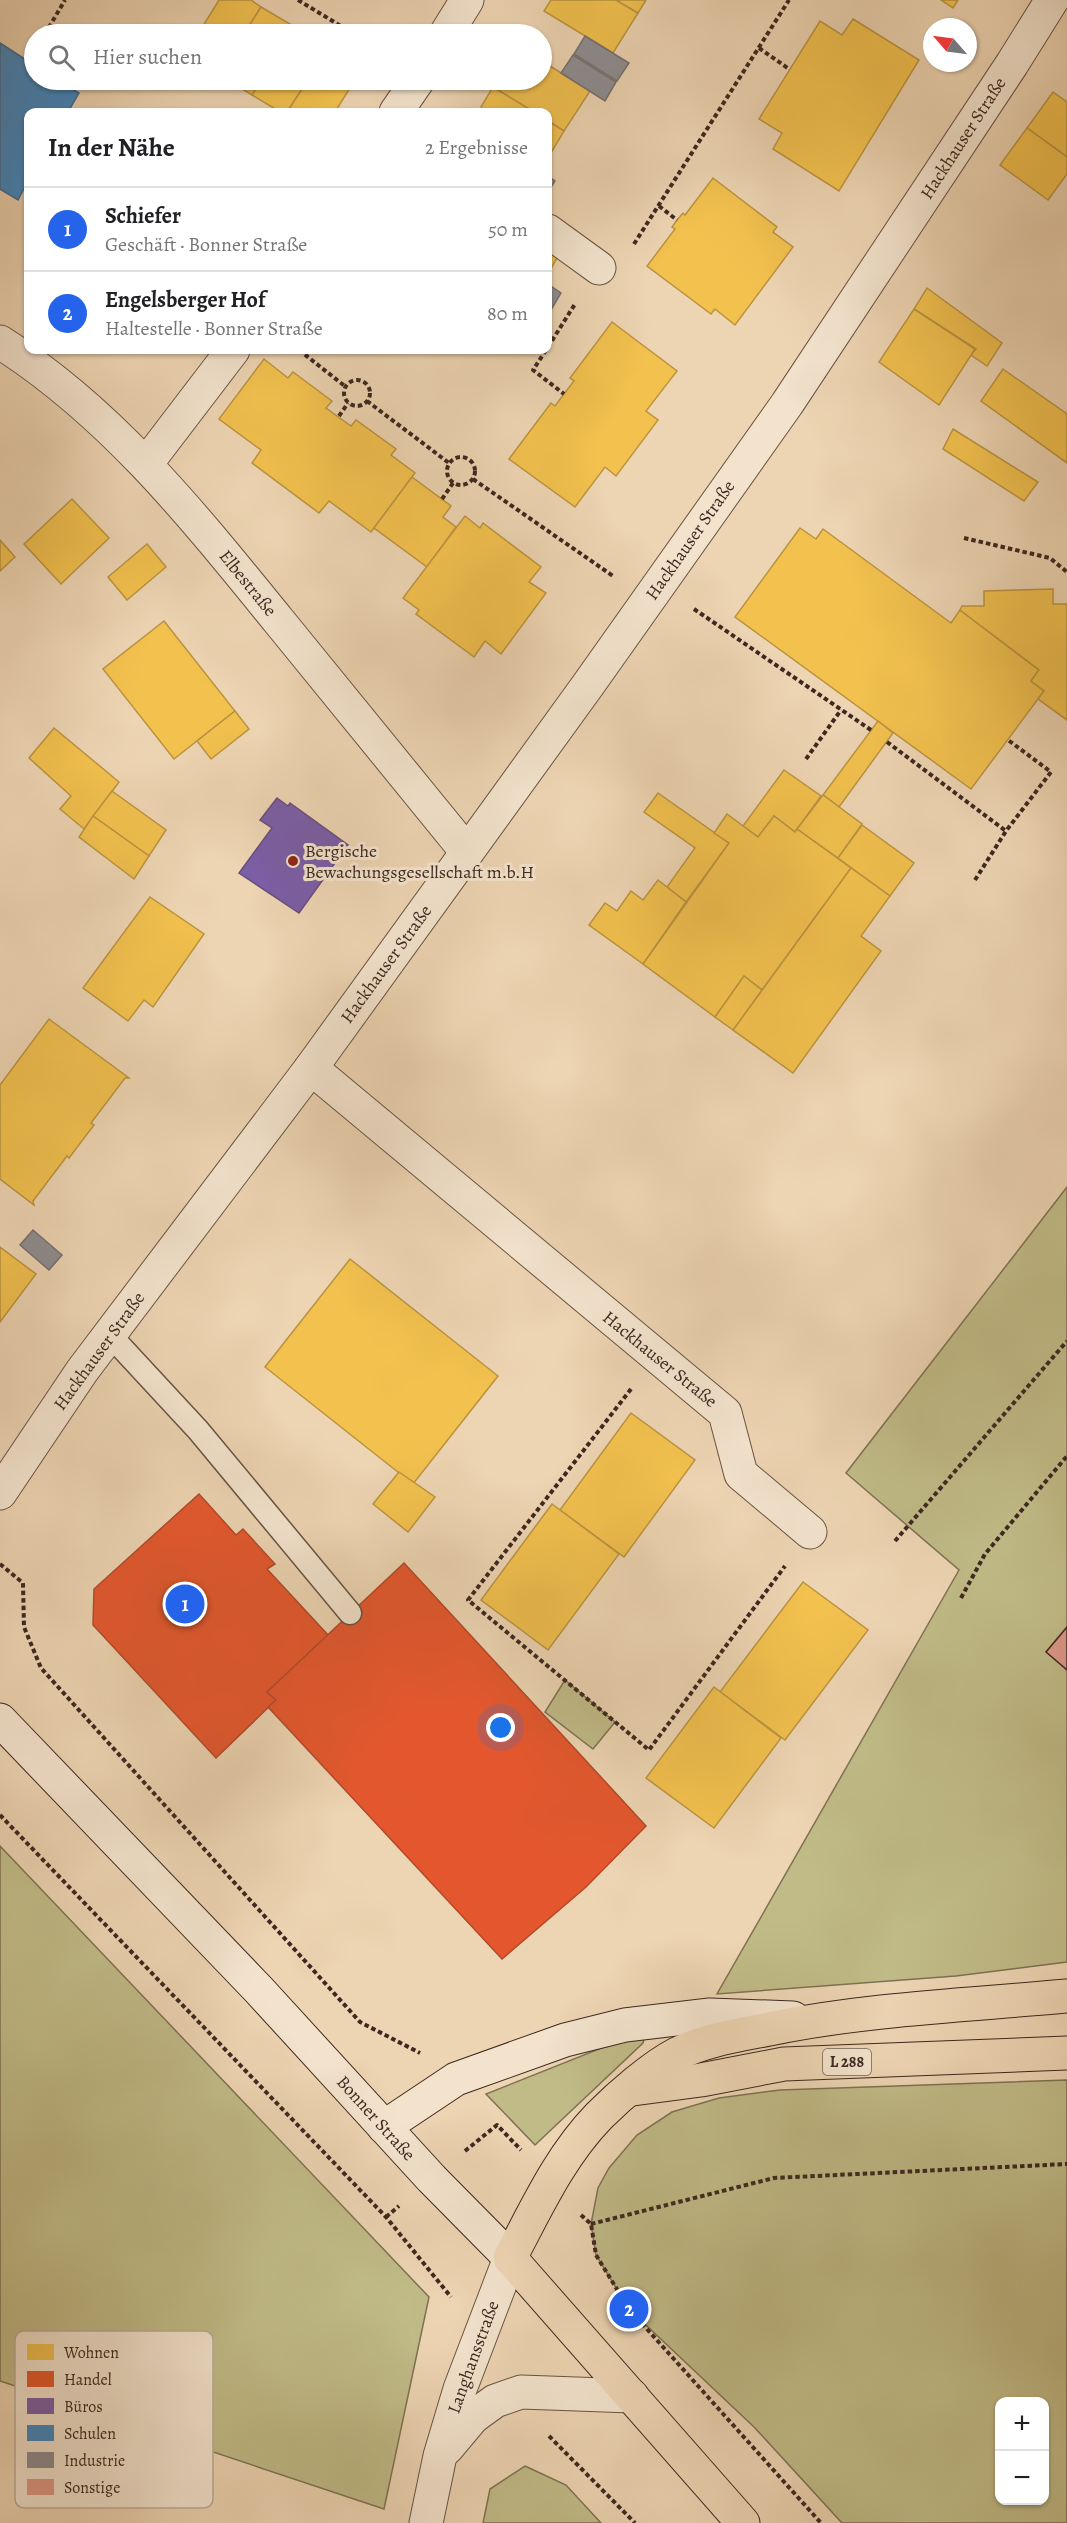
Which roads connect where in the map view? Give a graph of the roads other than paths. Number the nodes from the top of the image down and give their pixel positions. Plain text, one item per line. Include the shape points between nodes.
1 (467, 0) edge
2 (1052, 0) edge
3 (452, 24) edge
4 (411, 90) edge
5 (399, 108) edge
6 (552, 234) edge
7 (599, 268) road end
8 (0, 342) edge
9 (230, 354) edge
10 (146, 464) junction
11 (467, 852) junction
12 (311, 1068) junction
13 (110, 1335) junction
14 (0, 1493) edge
15 (810, 1532) road end
16 (350, 1613) dead end
17 (0, 1720) edge
18 (1067, 1996) edge
19 (819, 2019) junction
20 (1067, 2053) edge
21 (628, 2089) junction
22 (384, 2127) junction
23 (510, 2258) junction
24 (632, 2396) junction
25 (440, 2456) junction
26 (426, 2523) edge
27 (743, 2523) edge

1 - 3 street
2 - 11 street, Hackhauser Straße via 787,404
4 - 5 street
6 - 7 street
8 - 10 street, Elbestraße via 70,392
9 - 10 street
10 - 11 street, Elbestraße via 223,552
11 - 12 street, Hackhauser Straße
12 - 13 street, Hackhauser Straße
12 - 15 street, Hackhauser Straße via 725,1413 741,1474
13 - 14 street, Hackhauser Straße
13 - 16 lane via 198,1430
17 - 22 street, Bonner Straße via 259,1990
18 - 19 main road
19 - 21 main road via 723,2038 677,2054
19 - 22 street via 710,2015 625,2025 527,2052 456,2079
20 - 21 main road, L 288 via 784,2064
21 - 23 main road via 598,2117 567,2155
22 - 23 street, Bonner Straße
23 - 24 main road, Bonner Straße
23 - 25 street, Langhansstraße via 460,2389
24 - 25 street, Langhansstraße via 521,2392 495,2401 472,2417
24 - 27 main road, Bonner Straße
25 - 26 street, Langhansstraße

